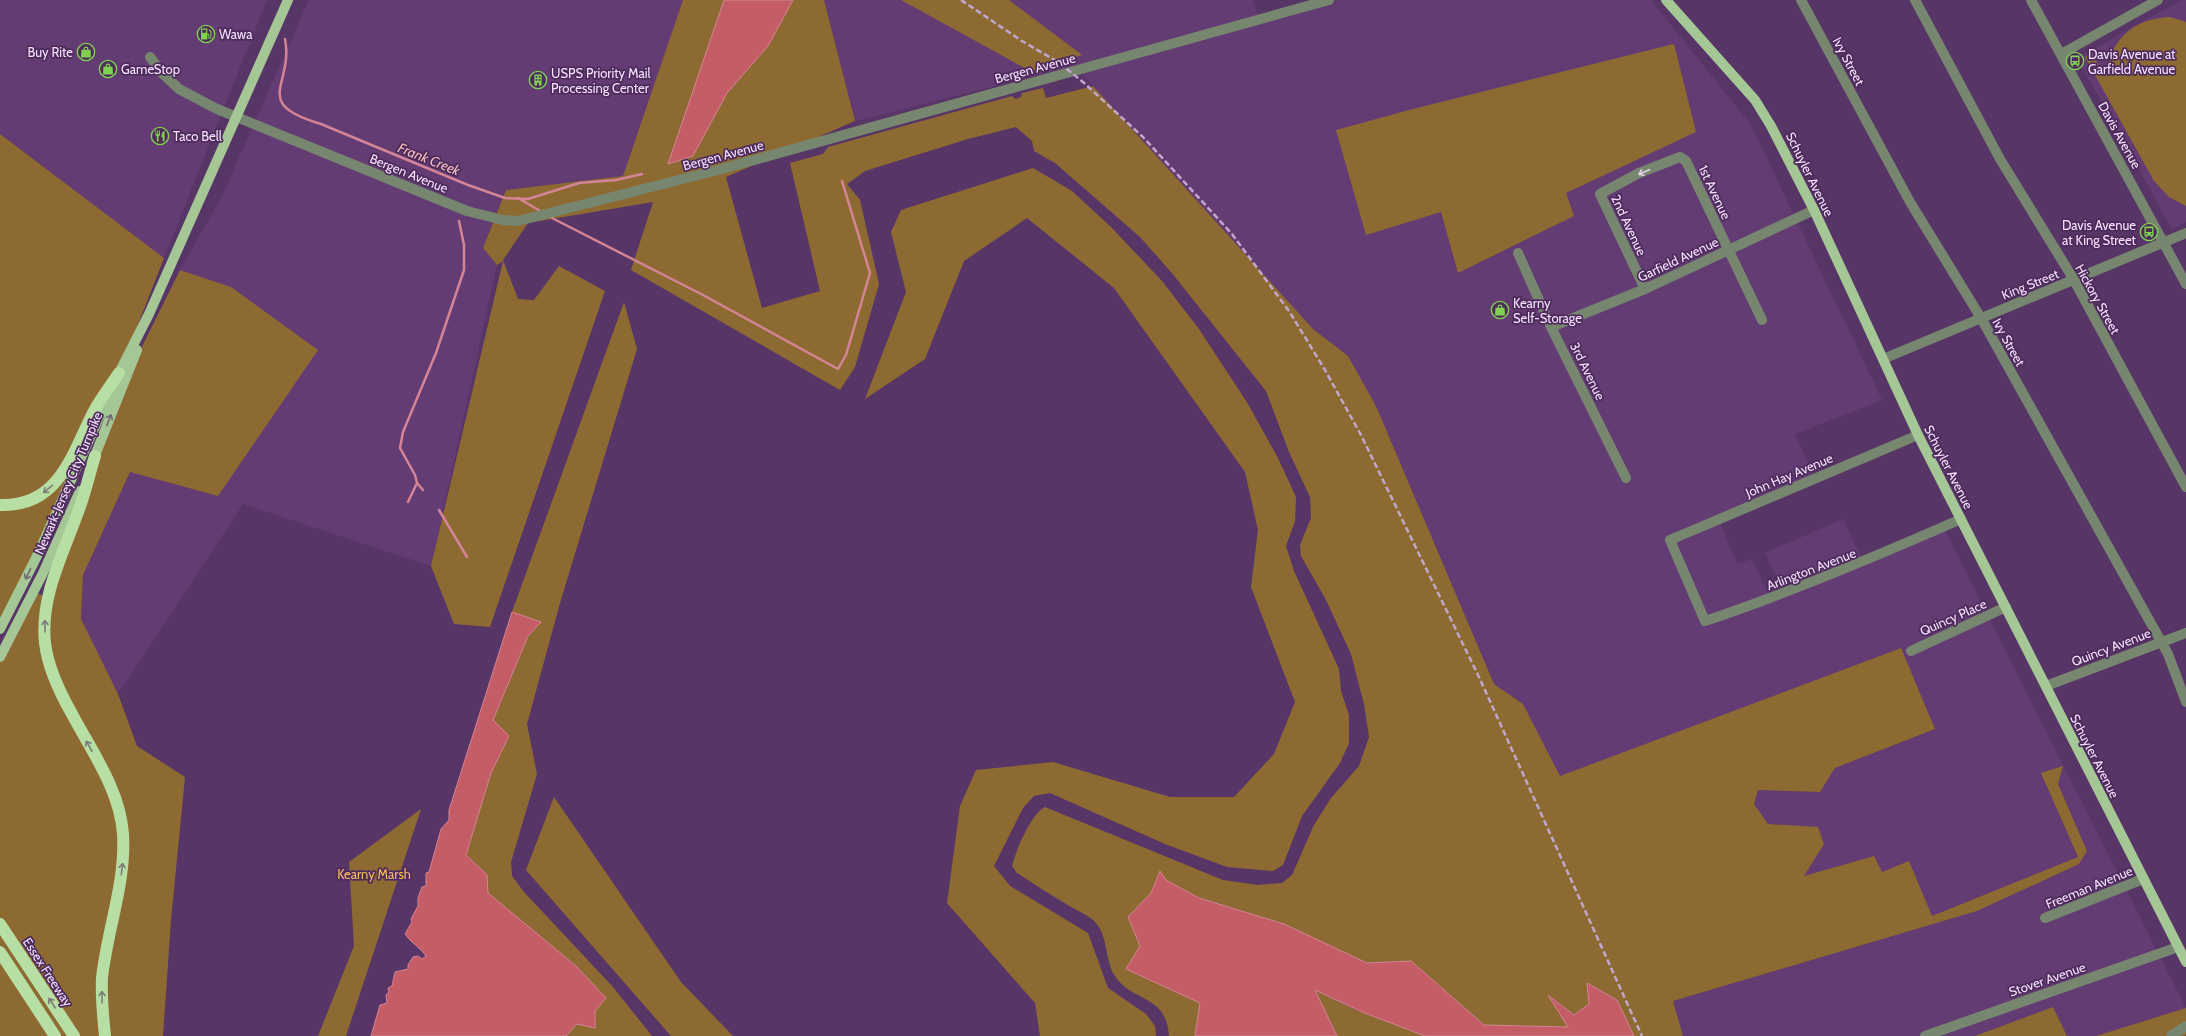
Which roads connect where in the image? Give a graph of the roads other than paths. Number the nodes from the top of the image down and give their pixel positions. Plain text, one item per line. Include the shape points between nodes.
1 (288, 0) edge
2 (1329, 0) edge
3 (1666, 0) edge
4 (1801, 0) edge
5 (1914, 0) edge
6 (2031, 0) edge
7 (2158, 0) edge
8 (2144, 3) edge
9 (2061, 54) junction
10 (150, 57) dead end
11 (236, 118) junction
12 (1600, 194) joint
13 (1814, 210) junction
14 (2186, 233) edge
15 (2164, 242) junction
16 (1727, 250) junction
17 (1518, 254) dead end
18 (2074, 280) junction
19 (2186, 284) edge
20 (1645, 289) junction
21 (149, 314) junction
22 (1981, 318) junction
23 (1762, 320) dead end
24 (1551, 327) junction
25 (1883, 359) junction
26 (119, 373) junction
27 (1918, 435) junction
28 (95, 456) junction
29 (1626, 478) dead end
30 (2186, 487) edge
31 (0, 505) edge
32 (1961, 519) junction
33 (1690, 585) joint
34 (2006, 607) junction
35 (0, 629) edge
36 (2186, 633) edge
37 (2160, 642) junction
38 (1911, 651) dead end
39 (0, 657) edge
40 (2046, 686) junction
41 (2186, 702) edge
42 (2143, 879) junction
43 (2045, 918) dead end
44 (0, 924) edge
45 (2178, 947) junction
46 (0, 952) edge
47 (2186, 962) edge
48 (2186, 1026) edge
49 (55, 1036) edge
50 (74, 1036) edge
51 (105, 1036) edge
52 (1925, 1036) edge
53 (2171, 1036) edge

1 - 11 main road, Newark-Jersey City Turnpike
2 - 11 street, Bergen Avenue via 760,158 518,221 467,211
3 - 13 main road, Schuyler Avenue via 1764,113
4 - 22 street, Ivy Street via 1910,202
5 - 18 street, Hickory Street via 2000,159
6 - 9 street, Davis Avenue
7 - 8 street
8 - 9 street
9 - 15 street, Davis Avenue
10 - 11 street, Bergen Avenue via 179,89
11 - 21 main road, Newark-Jersey City Turnpike
16 -> 12 street, 1st Avenue via 1686,161 1680,157 1639,173
12 - 20 street, 2nd Avenue
13 - 16 street, Garfield Avenue
13 - 25 main road, Schuyler Avenue
14 - 15 street, King Street
15 - 18 street, King Street
15 - 19 street, Davis Avenue
16 - 20 street, Garfield Avenue
16 - 23 street, 1st Avenue
17 - 24 street, 3rd Avenue
18 - 22 street, King Street
18 - 30 street, Hickory Street
20 - 24 street, Garfield Avenue
21 - 26 main road, Newark-Jersey City Turnpike
28 -> 21 main road, Newark-Jersey City Turnpike via 128,375
22 - 25 street, King Street
22 - 37 street, Ivy Street
24 - 29 street, 3rd Avenue
25 - 27 main road, Schuyler Avenue
26 -> 31 highway via 94,410 72,460 51,487 32,499 13,505
26 -> 35 main road, Newark-Jersey City Turnpike via 49,531
27 - 32 main road, Schuyler Avenue
27 - 33 street, John Hay Avenue via 1670,540
28 - 39 main road, Newark-Jersey City Turnpike via 43,573
51 -> 28 highway via 102,977 122,870 122,824 110,786 55,677 47,652 44,629 50,589
32 - 33 street, Arlington Avenue via 1864,562 1705,622
32 - 34 main road, Schuyler Avenue
34 - 38 street, Quincy Place
34 - 40 main road, Schuyler Avenue
36 - 37 street, Quincy Avenue
37 - 40 street, Quincy Avenue
37 - 41 street, Ivy Street via 2168,654
40 - 42 main road, Schuyler Avenue
42 - 43 street, Freeman Avenue
42 - 45 main road, Schuyler Avenue
50 -> 44 highway, Essex Freeway
45 - 47 main road, Schuyler Avenue
45 - 52 street, Stover Avenue
46 - 49 highway
48 - 53 street

